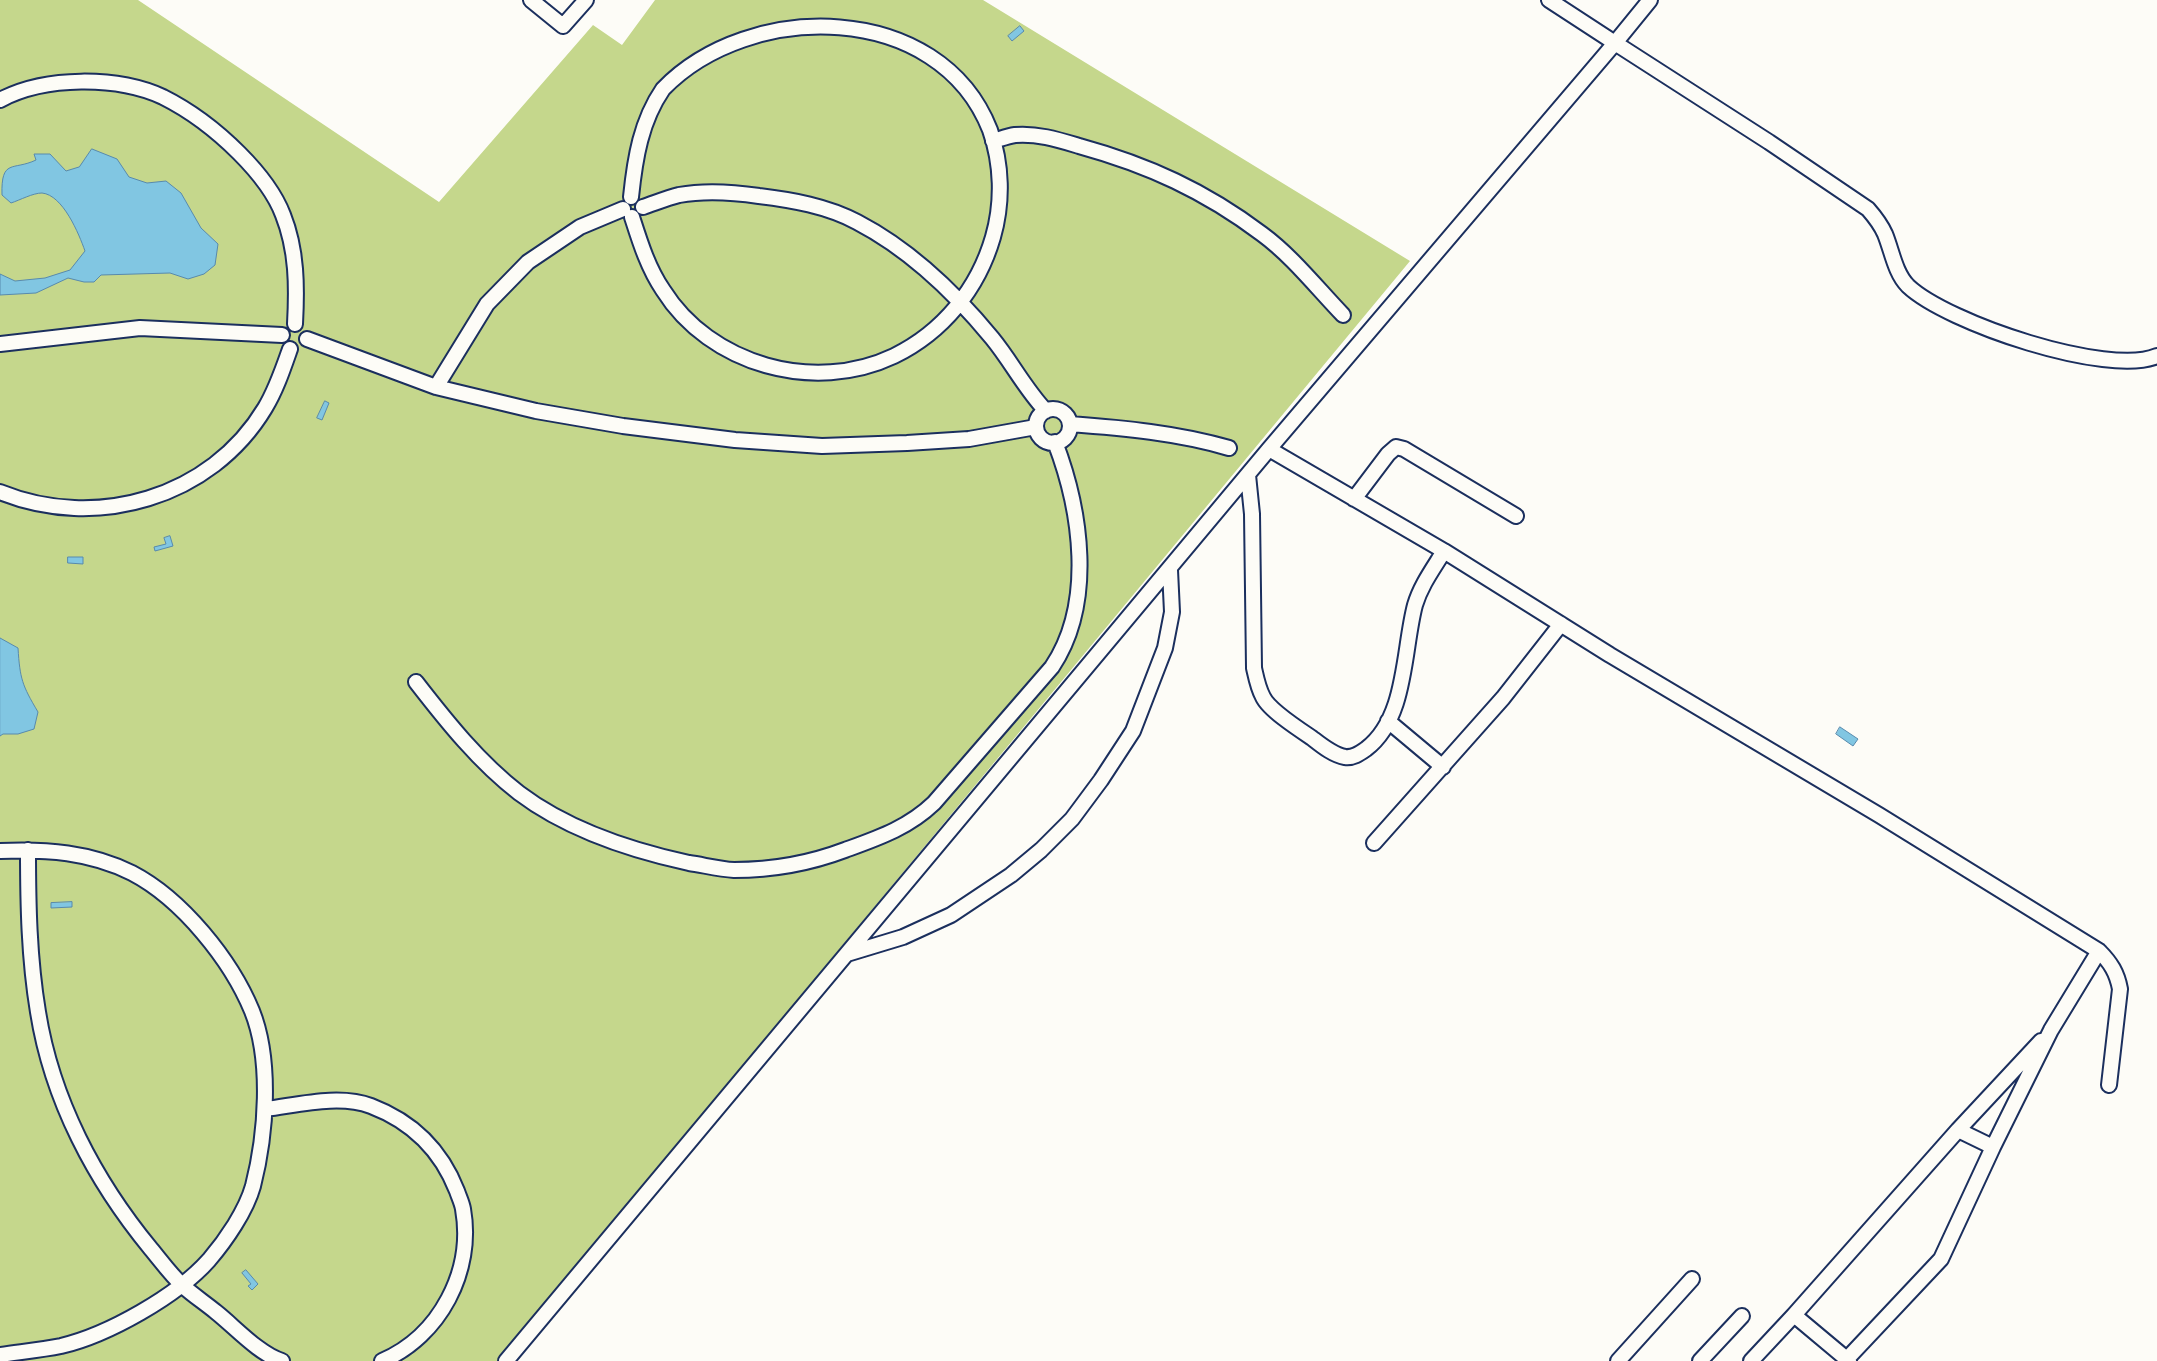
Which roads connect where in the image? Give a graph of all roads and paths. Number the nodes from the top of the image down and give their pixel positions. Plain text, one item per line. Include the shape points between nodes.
1 (531, 0) edge
2 (586, 0) edge
3 (1549, 0) edge
4 (1650, 0) edge
5 (918, 36) dead end
6 (710, 40) dead end
7 (1615, 43) junction
8 (0, 100) edge
9 (993, 140) junction
10 (631, 197) junction
11 (643, 207) junction
12 (628, 213) junction
13 (960, 303) junction
14 (1343, 315) dead end
15 (295, 324) junction
16 (282, 335) junction
17 (307, 339) junction
18 (0, 344) edge
19 (290, 349) junction
20 (2157, 356) edge
21 (436, 387) junction
22 (1046, 411) junction
23 (1070, 424) junction
24 (1036, 427) junction
25 (1055, 442) junction
26 (1229, 448) dead end
27 (1269, 449) junction
28 (1248, 475) junction
29 (0, 492) edge
30 (1354, 499) junction
31 (1516, 516) dead end
32 (1444, 551) junction
33 (1170, 570) junction
34 (1561, 624) junction
35 (416, 682) dead end
36 (1388, 721) junction
37 (1443, 767) junction
38 (1374, 843) dead end
39 (0, 850) edge
40 (28, 850) junction
41 (2099, 952) junction
42 (847, 954) junction
43 (2051, 1030) junction
44 (2109, 1085) dead end
45 (266, 1109) junction
46 (1958, 1130) junction
47 (1993, 1147) junction
48 (1692, 1278) dead end
49 (182, 1286) junction
50 (1794, 1315) junction
51 (1742, 1316) dead end
52 (0, 1355) edge
53 (397, 1358) edge
54 (1847, 1360) edge
55 (282, 1361) edge
56 (382, 1361) edge
57 (506, 1361) edge
58 (1618, 1361) edge
59 (1700, 1361) edge
60 (1751, 1361) edge

1 - 2 street via 563,26
3 - 7 street
4 - 7 street
5 - 9 street via 957,71 980,108
6 - 10 street via 678,69 649,114 634,164
7 - 20 street via 1868,209 1885,235 1902,279 1945,311 1989,330 2087,357 2138,362
7 - 27 street
8 - 15 street via 57,82 116,84 162,97 203,121 250,164 270,189 283,214 293,247 296,274
9 - 13 street via 1000,197 996,226 976,279
9 - 14 street via 1037,135 1122,159 1186,185 1264,235
10 - 11 street via 640,199
10 - 12 street via 626,200
11 - 12 street via 639,215
11 - 13 street via 678,196 729,192 792,200 831,211 857,221 884,238 935,278
12 - 13 street via 649,266 663,292 681,314 726,350 780,370 837,372 893,356 918,342
12 - 21 street via 580,227 528,262 487,304
13 - 22 street via 992,338
15 - 16 street via 288,326
15 - 17 street via 305,329
16 - 18 street via 140,328
16 - 19 street via 284,345
17 - 19 street via 301,348
17 - 21 street
19 - 29 street via 265,408 243,438 220,462 182,486 123,506 85,509 22,501
21 - 24 street via 536,411 623,426 735,440 822,446 969,439
22 - 23 street via 1060,410
22 - 24 street via 1039,417
23 - 25 street via 1064,438
23 - 26 street via 1123,428
24 - 25 street via 1042,439
25 - 35 street via 1066,471 1079,564 1070,633 1062,652 934,803 920,817 888,835 814,862 762,868 722,868 635,849 586,832 519,793 454,730
27 - 28 street
27 - 30 street
28 - 33 street
28 - 36 street via 1252,514 1254,668 1263,699 1311,737 1342,756 1354,756 1368,748
30 - 31 street via 1396,447
30 - 32 street
32 - 34 street
32 - 36 street via 1418,597 1402,682
33 - 42 street
33 - 42 street via 1172,612 1165,648 1137,722 1072,820 1011,875 951,915 903,937
34 - 37 street
34 - 41 street
36 - 37 street
37 - 38 street
39 - 40 street
40 - 45 street via 59,851 93,858 133,874 175,904 203,932 227,964 252,1012 263,1057
40 - 49 street via 32,966 38,1014 53,1073 70,1120 92,1165 124,1217
41 - 43 street
41 - 44 street via 2118,975 2120,990
42 - 57 street
43 - 46 street
43 - 47 street
45 - 49 street via 252,1187 234,1226 209,1260
45 - 53 street via 344,1101 369,1106 399,1119 431,1145 451,1176 463,1208 465,1246 458,1280 441,1312
46 - 47 street
46 - 50 street
47 - 54 street via 1941,1259
48 - 58 street
49 - 52 street via 120,1324 62,1345
49 - 55 street via 250,1341
50 - 54 street
50 - 60 street
51 - 59 street
53 - 56 street

